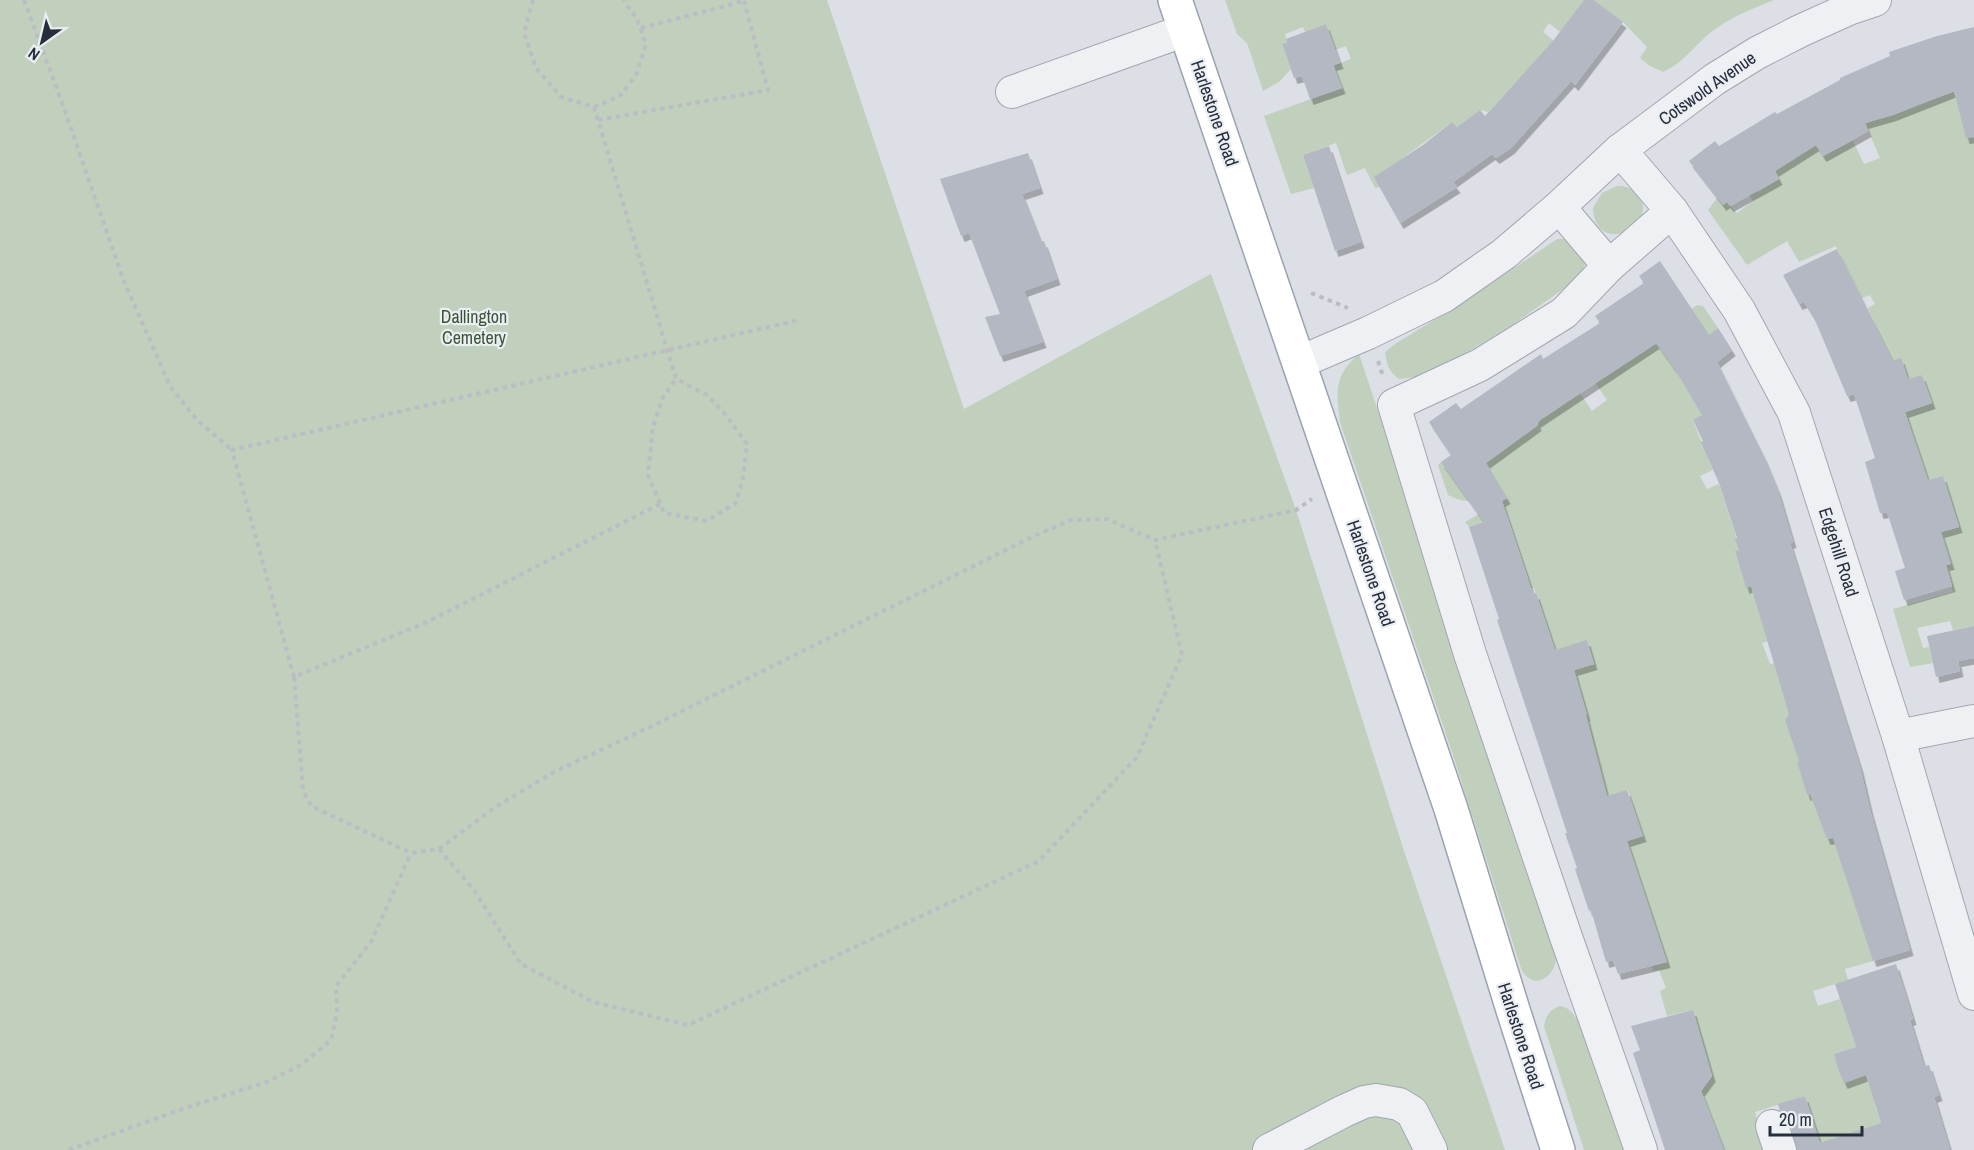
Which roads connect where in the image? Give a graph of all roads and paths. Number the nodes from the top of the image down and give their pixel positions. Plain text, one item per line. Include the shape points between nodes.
1 (24, 0) edge
2 (533, 0) edge
3 (623, 0) edge
4 (1175, 0) edge
5 (1875, 0) edge
6 (744, 1) edge
7 (640, 28) junction
8 (1186, 30) junction
9 (1012, 92) dead end
10 (594, 107) junction
11 (598, 120) junction
12 (1620, 150) junction
13 (1559, 207) junction
14 (1672, 211) junction
15 (1609, 266) junction
16 (1306, 286) dead end
17 (799, 320) dead end
18 (1368, 333) junction
19 (667, 350) junction
20 (1300, 362) junction
21 (676, 379) junction
22 (1394, 405) junction
23 (232, 450) junction
24 (1315, 497) dead end
25 (660, 504) junction
26 (1155, 540) junction
27 (294, 677) junction
28 (1974, 721) edge
29 (1898, 736) junction
30 (439, 849) junction
31 (411, 853) junction
32 (1974, 994) edge
33 (69, 1150) edge
34 (1269, 1150) edge
35 (1431, 1150) edge
36 (1558, 1150) edge
37 (1641, 1150) edge

1 - 23 path via 123,279 170,386 197,420
2 - 10 path via 524,33 536,68 561,96
3 - 7 path
4 - 8 main road, Harlestone Road
5 - 12 street, Cotswold Avenue via 1757,54 1715,79
6 - 7 path
6 - 11 path via 768,90
7 - 10 path via 646,44 636,75 620,96
8 - 9 street
8 - 20 main road, Harlestone Road
10 - 11 path
11 - 19 path
12 - 13 street, Cotswold Avenue
12 - 14 street, Edgehill Road
13 - 15 street
13 - 18 street, Cotswold Avenue via 1504,254 1444,296
14 - 15 street
14 - 29 street, Edgehill Road via 1739,310 1794,413
15 - 22 street via 1564,313 1480,365
16 - 18 path via 1312,295 1349,308
17 - 19 path
18 - 20 street, Cotswold Avenue
18 - 22 path
19 - 21 path
19 - 23 path
20 - 36 main road, Harlestone Road via 1451,809
21 - 25 path via 663,398 653,427 648,475
21 - 25 path via 707,395 726,415 747,444 746,455 736,503 707,521 664,513
22 - 37 street via 1470,654
23 - 27 path
24 - 26 path via 1296,510
25 - 27 path via 427,622
26 - 30 path via 1107,519 1071,520 554,772 494,808
26 - 30 path via 1182,655 1137,757 1039,861 688,1025 593,1002 521,964 474,890
27 - 31 path via 303,790 311,806
28 - 29 street
29 - 32 street, Edgehill Road
30 - 31 path
31 - 33 path via 371,942 336,986 332,1040 302,1065 267,1082
34 - 35 street via 1364,1102 1376,1100 1399,1104 1412,1112

